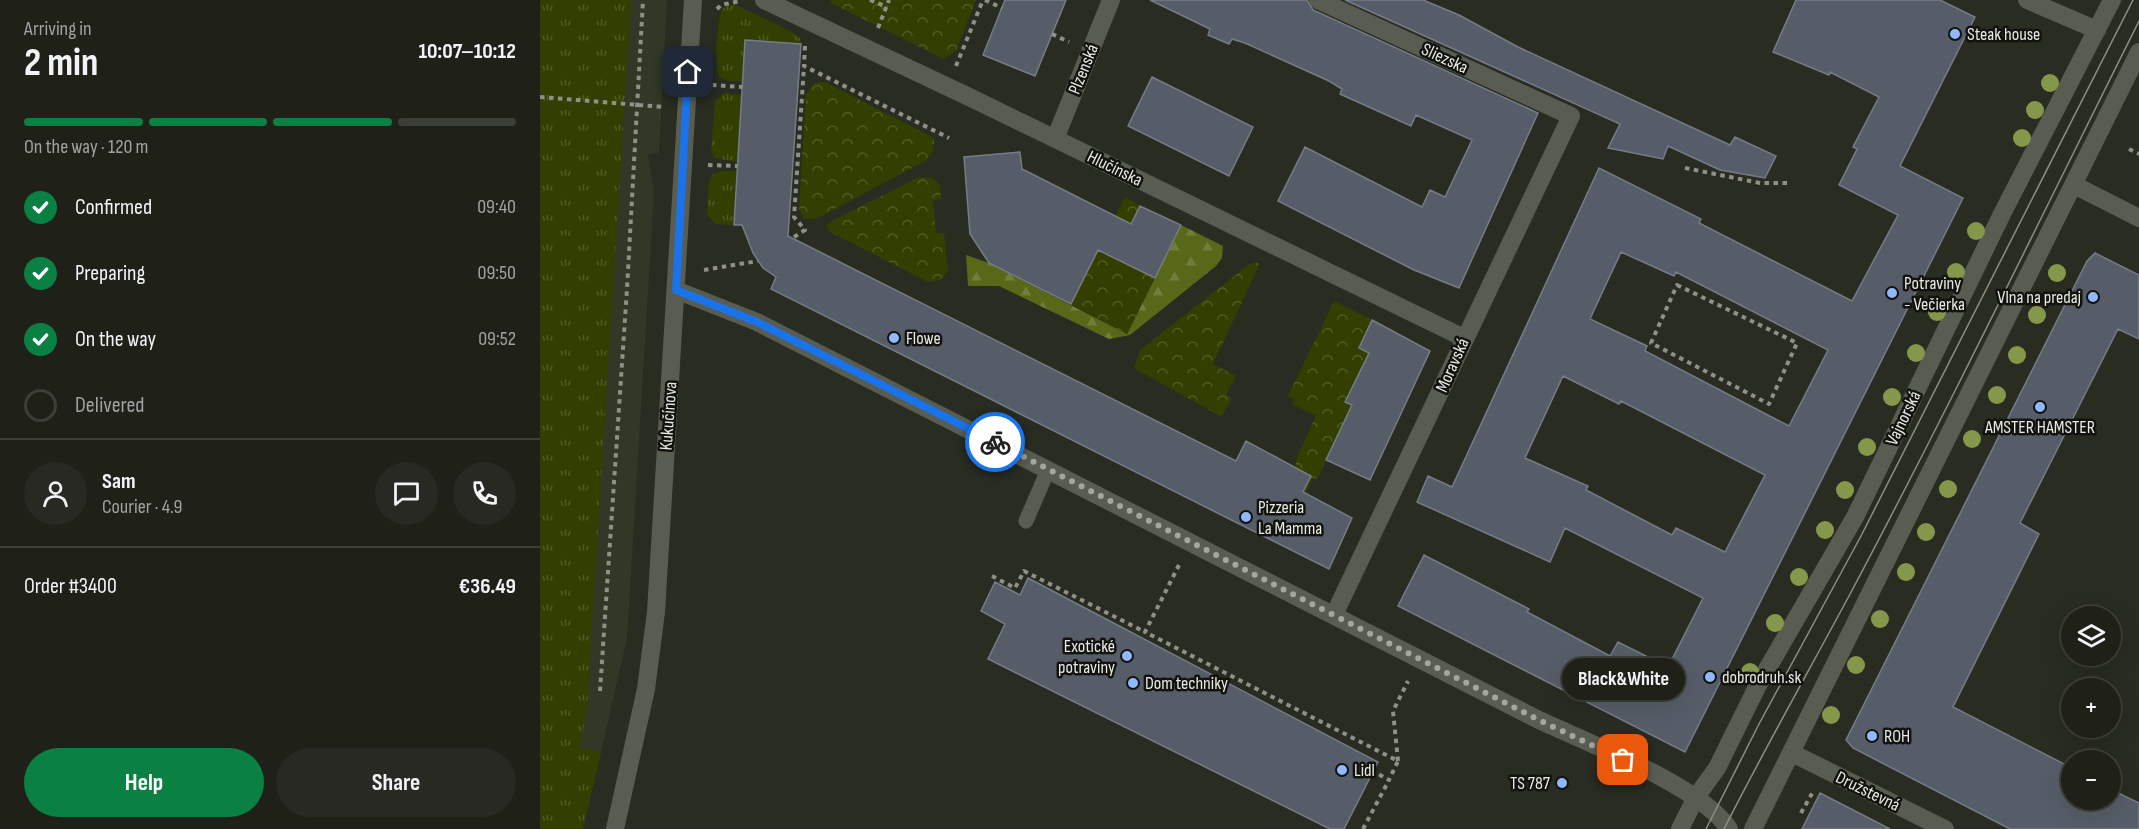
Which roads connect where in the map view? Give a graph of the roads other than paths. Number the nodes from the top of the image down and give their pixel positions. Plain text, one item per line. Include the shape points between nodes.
1 (693, 0) edge
2 (1111, 0) edge
3 (1318, 0) edge
4 (2027, 0) edge
5 (2112, 0) edge
6 (757, 3) edge
7 (2097, 30) junction
8 (2139, 52) edge
9 (1571, 116) joint
10 (1055, 139) junction
11 (2074, 185) junction
12 (2139, 218) edge
13 (676, 290) junction
14 (1464, 338) junction
15 (1048, 470) junction
16 (1026, 521) dead end
17 (1334, 615) junction
18 (1792, 753) junction
19 (1696, 797) junction
20 (615, 829) edge
21 (1680, 829) edge
22 (1729, 829) edge
23 (1754, 829) edge
24 (1945, 829) edge

1 - 13 street, Kukučínova
2 - 10 street, Plzenská
3 - 9 street, Sliezska
4 - 7 street
5 - 7 street, Vajnorská
6 - 10 street, Hlučínska
7 - 19 street, Vajnorská via 2002,214 1855,517 1758,686 1717,768
8 - 11 street
9 - 14 street, Moravská
10 - 14 street, Hlučínska
11 - 12 street
11 - 18 street
13 - 15 street via 757,322
13 - 20 street, Kukučínova via 652,651
14 - 17 street, Moravská
15 - 16 lane
15 - 17 street
17 - 19 street
18 - 23 street
18 - 24 street, Družstevná
19 - 21 street, Vajnorská
19 - 22 street

